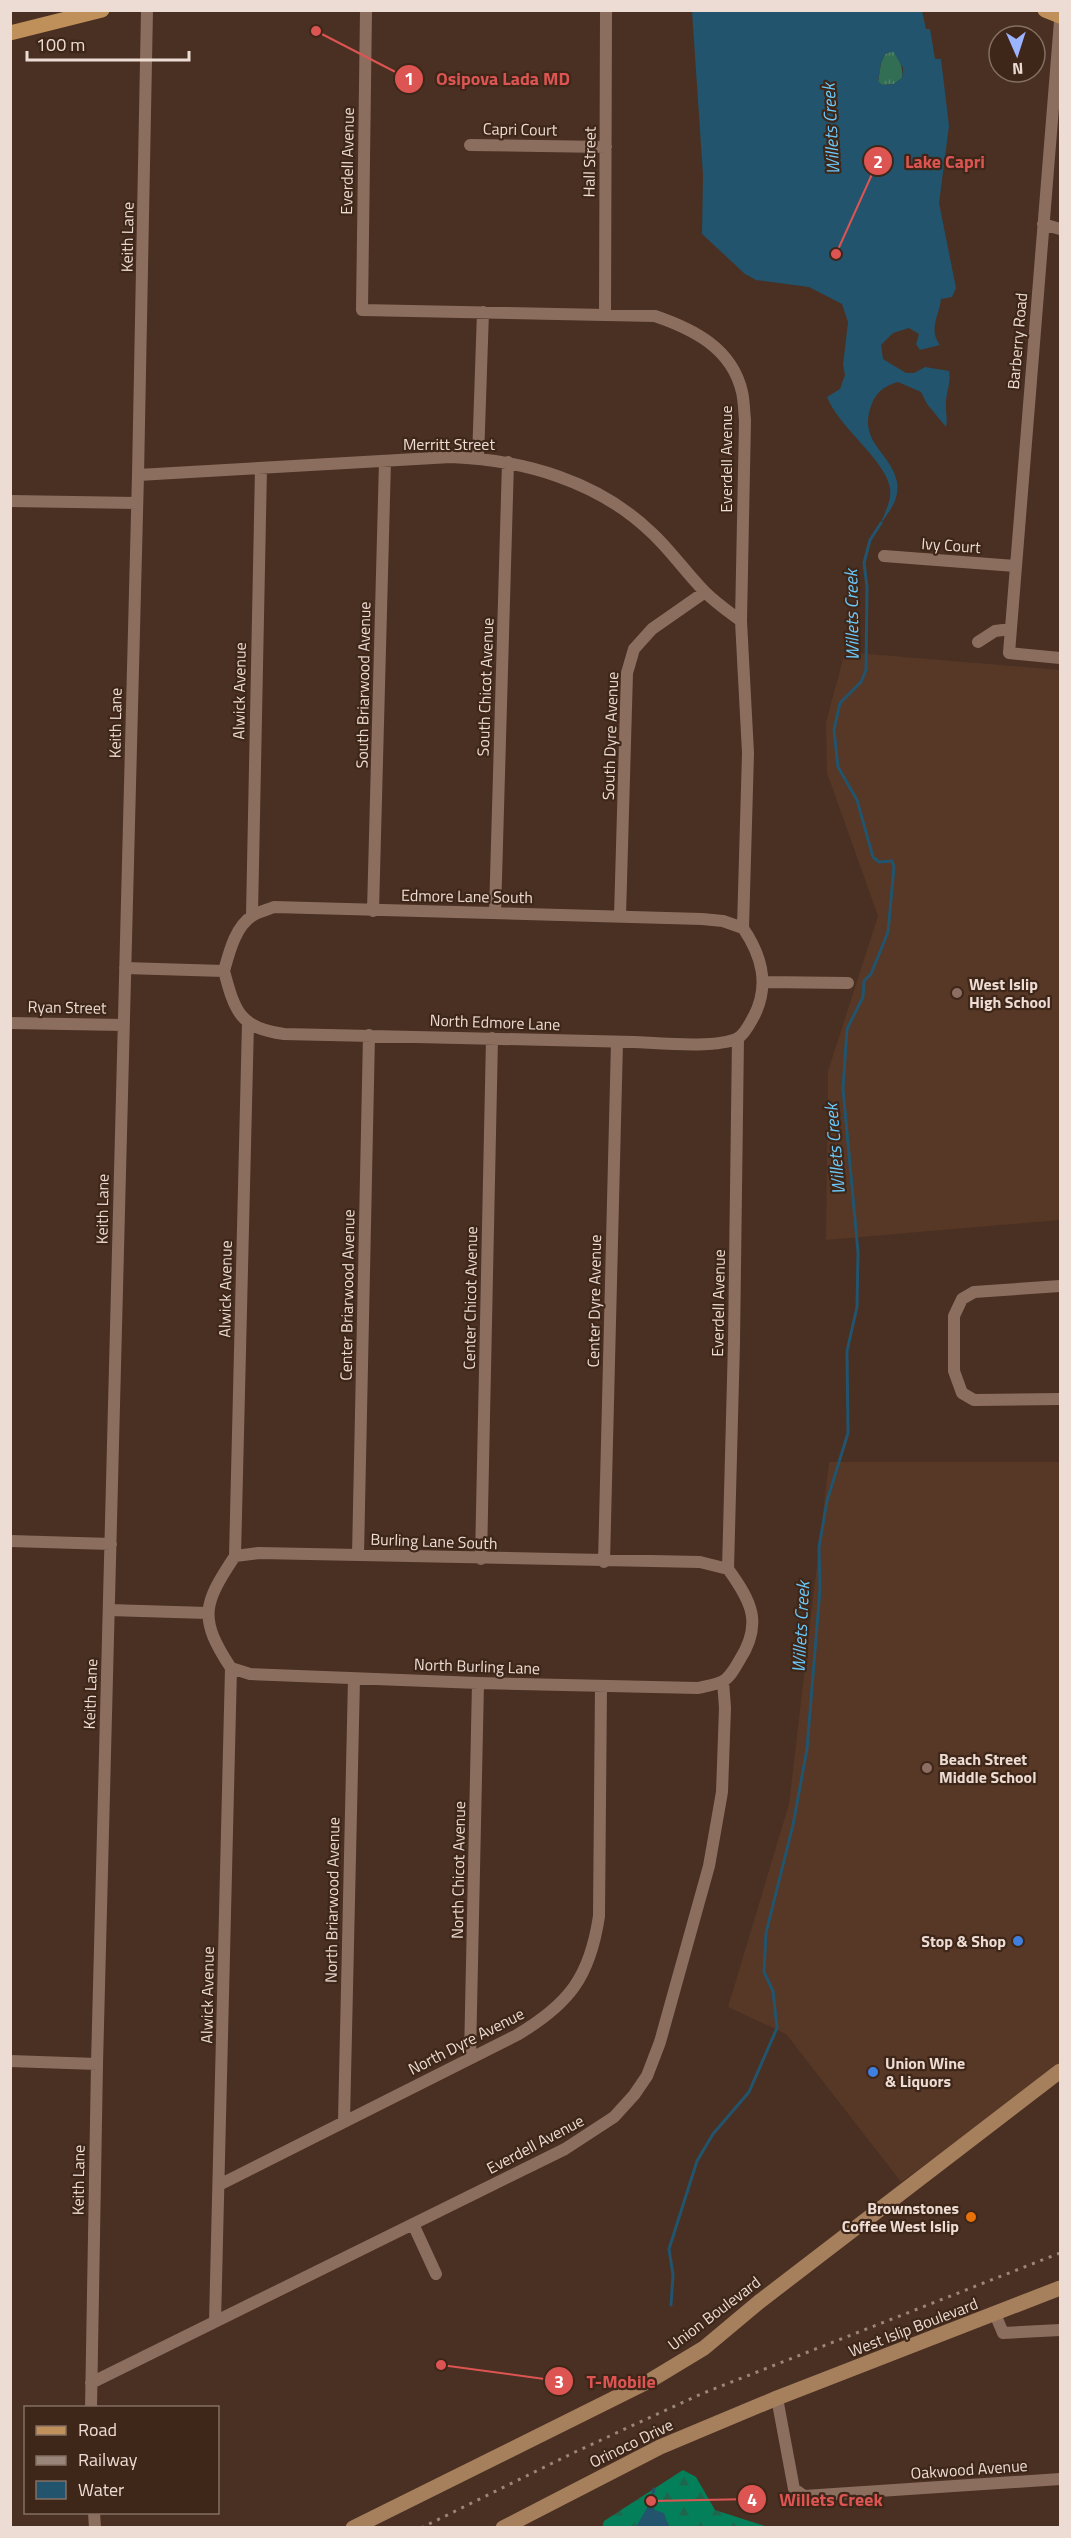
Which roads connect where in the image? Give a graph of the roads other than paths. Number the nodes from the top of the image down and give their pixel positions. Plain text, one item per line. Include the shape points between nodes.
1 (102, 10) edge
2 (147, 10) edge
3 (366, 10) edge
4 (606, 10) edge
5 (1045, 10) edge
6 (1060, 16) edge
7 (1060, 21) edge
8 (10, 33) edge
9 (470, 145) dead end
10 (606, 147) junction
11 (1043, 224) junction
12 (1060, 229) edge
13 (483, 312) junction
14 (605, 315) junction
15 (478, 458) junction
16 (385, 461) junction
17 (508, 462) junction
18 (261, 468) junction
19 (138, 475) junction
20 (10, 501) edge
21 (137, 503) junction
22 (884, 556) dead end
23 (1015, 566) junction
24 (705, 592) junction
25 (741, 621) junction
26 (1011, 629) junction
27 (978, 642) dead end
28 (1060, 658) edge
29 (373, 911) junction
30 (495, 913) junction
31 (252, 915) junction
32 (620, 916) junction
33 (743, 928) junction
34 (125, 968) junction
35 (224, 970) junction
36 (764, 982) junction
37 (848, 983) dead end
38 (10, 1023) edge
39 (248, 1023) junction
40 (123, 1025) junction
41 (369, 1035) junction
42 (492, 1038) junction
43 (738, 1038) junction
44 (617, 1042) junction
45 (1060, 1286) edge
46 (1060, 1399) edge
47 (10, 1541) edge
48 (111, 1544) junction
49 (358, 1555) junction
50 (235, 1556) junction
51 (481, 1559) junction
52 (604, 1562) junction
53 (728, 1569) junction
54 (109, 1610) junction
55 (207, 1613) junction
56 (231, 1668) junction
57 (354, 1679) junction
58 (723, 1681) junction
59 (478, 1683) junction
60 (601, 1686) junction
61 (470, 2057) junction
62 (10, 2061) edge
63 (97, 2064) junction
64 (1060, 2071) edge
65 (344, 2121) junction
66 (219, 2184) junction
67 (413, 2224) junction
68 (436, 2274) dead end
69 (1060, 2288) edge
70 (995, 2314) junction
71 (215, 2322) junction
72 (1060, 2330) edge
73 (91, 2383) junction
74 (777, 2398) junction
75 (91, 2406) edge
76 (1060, 2479) edge
77 (353, 2528) edge
78 (503, 2528) edge

1 - 8 main road
2 - 19 street, Keith Lane
3 - 13 street, Everdell Avenue via 362,310
4 - 10 street, Hall Street
5 - 6 main road
7 - 11 street, Barberry Road
9 - 10 street, Capri Court
10 - 14 street, Hall Street
11 - 12 street
11 - 23 street, Barberry Road
13 - 14 street, Everdell Avenue
13 - 15 street
14 - 25 street, Everdell Avenue via 655,316 686,327 706,339 729,363 742,391 745,420
15 - 16 street, Merritt Street
15 - 17 street, Merritt Street
16 - 18 street, Merritt Street
16 - 29 street, South Briarwood Avenue
17 - 24 street, Merritt Street via 535,468 597,493 652,533
17 - 30 street, South Chicot Avenue
18 - 19 street, Merritt Street
18 - 31 street, Alwick Avenue
19 - 21 street, Keith Lane
20 - 21 street
21 - 34 street, Keith Lane
22 - 23 street, Ivy Court
23 - 26 street, Barberry Road
24 - 25 street, Merritt Street
24 - 32 street, South Dyre Avenue via 652,629 634,649 627,673
25 - 33 street, Everdell Avenue via 748,753
26 - 27 street via 995,632
26 - 28 street, Barberry Road via 1009,653
29 - 30 street, Edmore Lane South
29 - 31 street, Edmore Lane South via 274,907
30 - 32 street, Edmore Lane South
31 - 35 street via 234,942
32 - 33 street, Edmore Lane South via 712,920
33 - 36 street via 756,948
34 - 35 street
34 - 40 street, Keith Lane
35 - 39 street via 230,995
36 - 37 street
36 - 43 street via 760,1004
38 - 40 street, Ryan Street
39 - 41 street, North Edmore Lane via 264,1031 285,1034
39 - 50 street, Alwick Avenue
40 - 48 street, Keith Lane
41 - 42 street, North Edmore Lane
41 - 49 street, Center Briarwood Avenue
42 - 44 street, North Edmore Lane
42 - 51 street, Center Chicot Avenue
43 - 44 street, North Edmore Lane via 714,1044
43 - 53 street, Everdell Avenue
44 - 52 street, Center Dyre Avenue
45 - 46 street via 975,1292 962,1299 954,1316 954,1371 962,1393 974,1400
47 - 48 street
48 - 54 street, Keith Lane
49 - 50 street, Burling Lane South
49 - 51 street, Burling Lane South
50 - 55 street via 212,1593
51 - 52 street, Burling Lane South
52 - 53 street, Burling Lane South via 700,1562
53 - 58 street via 752,1612 754,1629 747,1649
54 - 55 street
54 - 63 street, Keith Lane
55 - 56 street via 215,1644
56 - 57 street, North Burling Lane via 250,1674
56 - 66 street, Alwick Avenue
57 - 59 street, North Burling Lane
57 - 65 street, North Briarwood Avenue
58 - 60 street, North Burling Lane via 698,1688
58 - 67 street, Everdell Avenue via 722,1792 709,1866 647,2076 614,2117 591,2134
59 - 60 street, North Burling Lane
59 - 61 street, North Chicot Avenue
60 - 61 street, North Dyre Avenue via 598,1916 594,1945 567,1998 543,2020
61 - 65 street, North Dyre Avenue
62 - 63 street
63 - 73 street, Keith Lane
64 - 77 main road, Union Boulevard via 704,2348 651,2380
65 - 66 street, North Dyre Avenue
66 - 71 street, Alwick Avenue
67 - 68 street
67 - 71 street, Everdell Avenue
69 - 70 main road, West Islip Boulevard
70 - 72 street via 1003,2333
70 - 74 main road, West Islip Boulevard
71 - 73 street, Everdell Avenue
73 - 75 street, Keith Lane
74 - 76 street, Oakwood Avenue via 795,2489 804,2496
74 - 78 main road, Orinoco Drive via 660,2447

